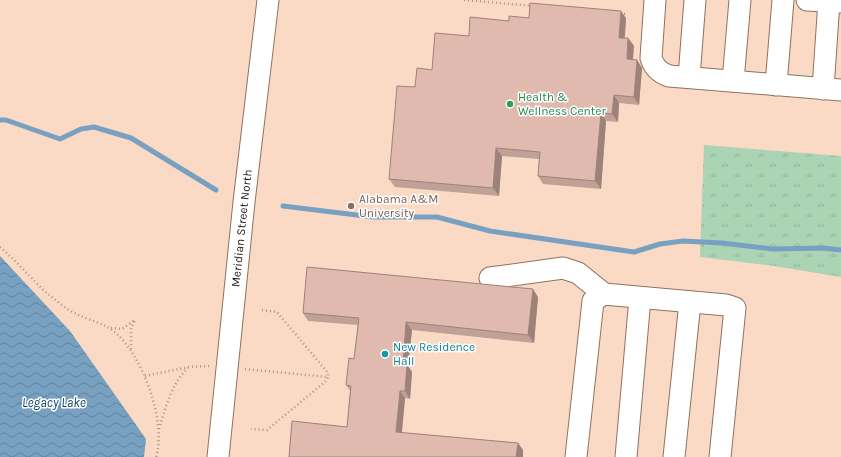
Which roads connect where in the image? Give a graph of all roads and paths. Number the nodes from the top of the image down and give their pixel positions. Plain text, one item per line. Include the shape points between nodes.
1 (268, 0) edge
2 (464, 0) edge
3 (655, 0) edge
4 (695, 0) edge
5 (740, 0) edge
6 (783, 0) edge
7 (807, 0) edge
8 (835, 2) edge
9 (542, 7) edge
10 (619, 14) edge
11 (627, 14) dead end
12 (689, 78) junction
13 (733, 81) junction
14 (776, 85) junction
15 (832, 90) edge
16 (0, 247) edge
17 (490, 278) dead end
18 (604, 294) junction
19 (640, 298) junction
20 (690, 302) junction
21 (262, 310) dead end
22 (111, 328) junction
23 (131, 349) junction
24 (227, 367) junction
25 (189, 368) junction
26 (145, 376) junction
27 (328, 377) junction
28 (251, 429) dead end
29 (159, 430) junction
30 (156, 457) edge
31 (218, 457) edge
32 (576, 457) edge
33 (626, 457) edge
34 (674, 457) edge
35 (720, 457) edge

1 - 24 street, Meridian Street North
2 - 9 path
3 - 12 street via 651,58 653,64 662,74
4 - 12 street
5 - 13 street
6 - 14 street
7 - 8 street
8 - 15 street
10 - 11 path
12 - 13 street
13 - 14 street
14 - 15 street
16 - 22 path via 52,298 81,316
17 - 18 street via 563,268 578,273
18 - 19 street
18 - 32 street via 593,300
19 - 20 street
19 - 33 street
20 - 34 street
20 - 35 street via 735,308
21 - 27 path via 277,312 325,369
22 - 23 path
22 - 23 path via 122,329 136,320 131,328
23 - 26 path
24 - 25 path
24 - 27 path
24 - 31 street, Meridian Street North
25 - 26 path
25 - 29 path via 178,377
26 - 29 path
27 - 28 path via 267,430
29 - 30 path

